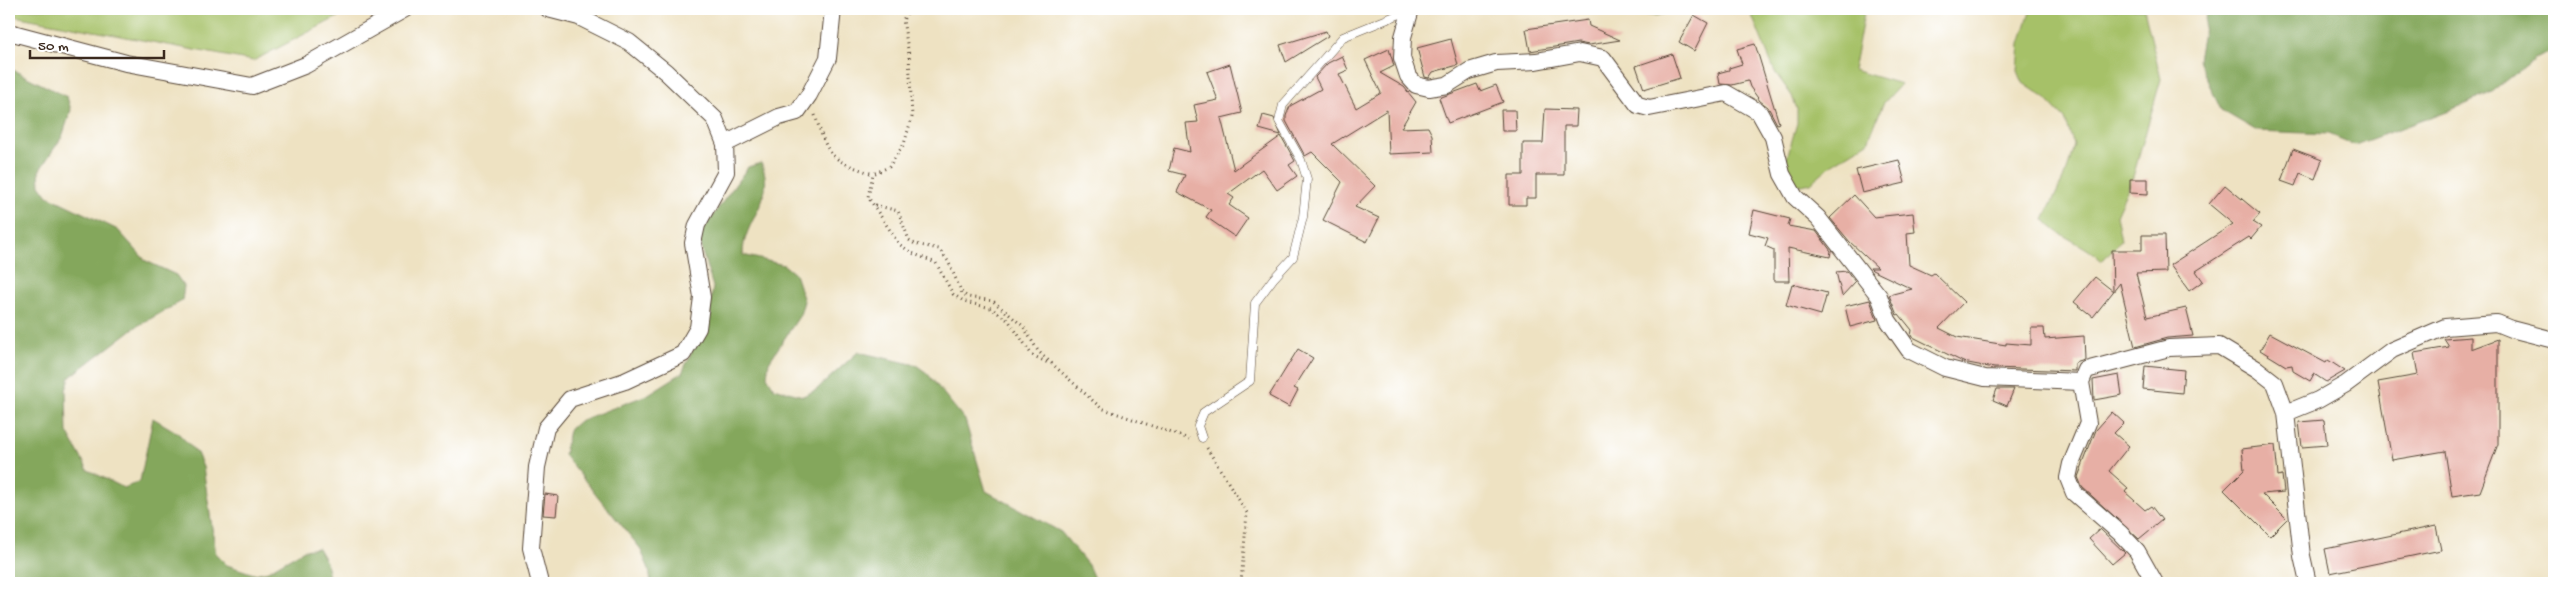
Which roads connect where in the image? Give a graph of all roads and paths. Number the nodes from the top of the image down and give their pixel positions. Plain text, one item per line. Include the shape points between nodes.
1 (405, 9) edge
2 (548, 9) edge
3 (833, 9) edge
4 (909, 9) edge
5 (1410, 10) edge
6 (9, 32) edge
7 (809, 95) junction
8 (725, 144) junction
9 (873, 174) junction
10 (875, 205) junction
11 (2554, 340) edge
12 (1057, 369) junction
13 (2081, 382) junction
14 (2286, 413) junction
15 (1202, 438) junction
16 (540, 583) edge
17 (1241, 583) edge
18 (2155, 583) edge
19 (2308, 583) edge

1 - 6 street via 306,65 252,86 126,63
2 - 8 street via 579,17 629,42 666,72 714,119
3 - 7 street via 828,58
4 - 9 path via 903,20 909,55 912,117 904,144 889,167
5 - 13 street via 1403,36 1402,58 1412,80 1429,88 1447,85 1469,71 1496,64 1580,53 1603,58 1638,105 1649,108 1726,93 1760,112 1773,137 1782,174 1795,197 1818,218 1879,296 1888,320 1909,350 1945,368 1985,378
5 - 15 lane via 1343,37 1283,105 1279,121 1307,179 1304,217 1293,256 1256,303 1250,380 1204,412 1198,426
7 - 8 street via 796,112
7 - 9 path via 827,151 846,165
8 - 16 street via 726,172 697,225 693,243 702,297 698,328 683,354 625,380 570,398 546,428 537,467 531,548
9 - 10 path via 868,197
10 - 12 path via 899,244 936,263 953,294 965,302 991,308 1009,321 1032,355
10 - 12 path via 898,211 909,240 939,249 962,293 993,301 1023,326 1038,352
11 - 14 street via 2496,323 2445,327 2392,350 2346,384
12 - 15 path via 1101,408 1188,439
13 - 14 street via 2086,370 2147,352 2219,346 2257,368 2275,383
13 - 18 street via 2088,423 2070,464 2068,478 2074,493 2137,552
14 - 19 street
15 - 17 path via 1247,513

